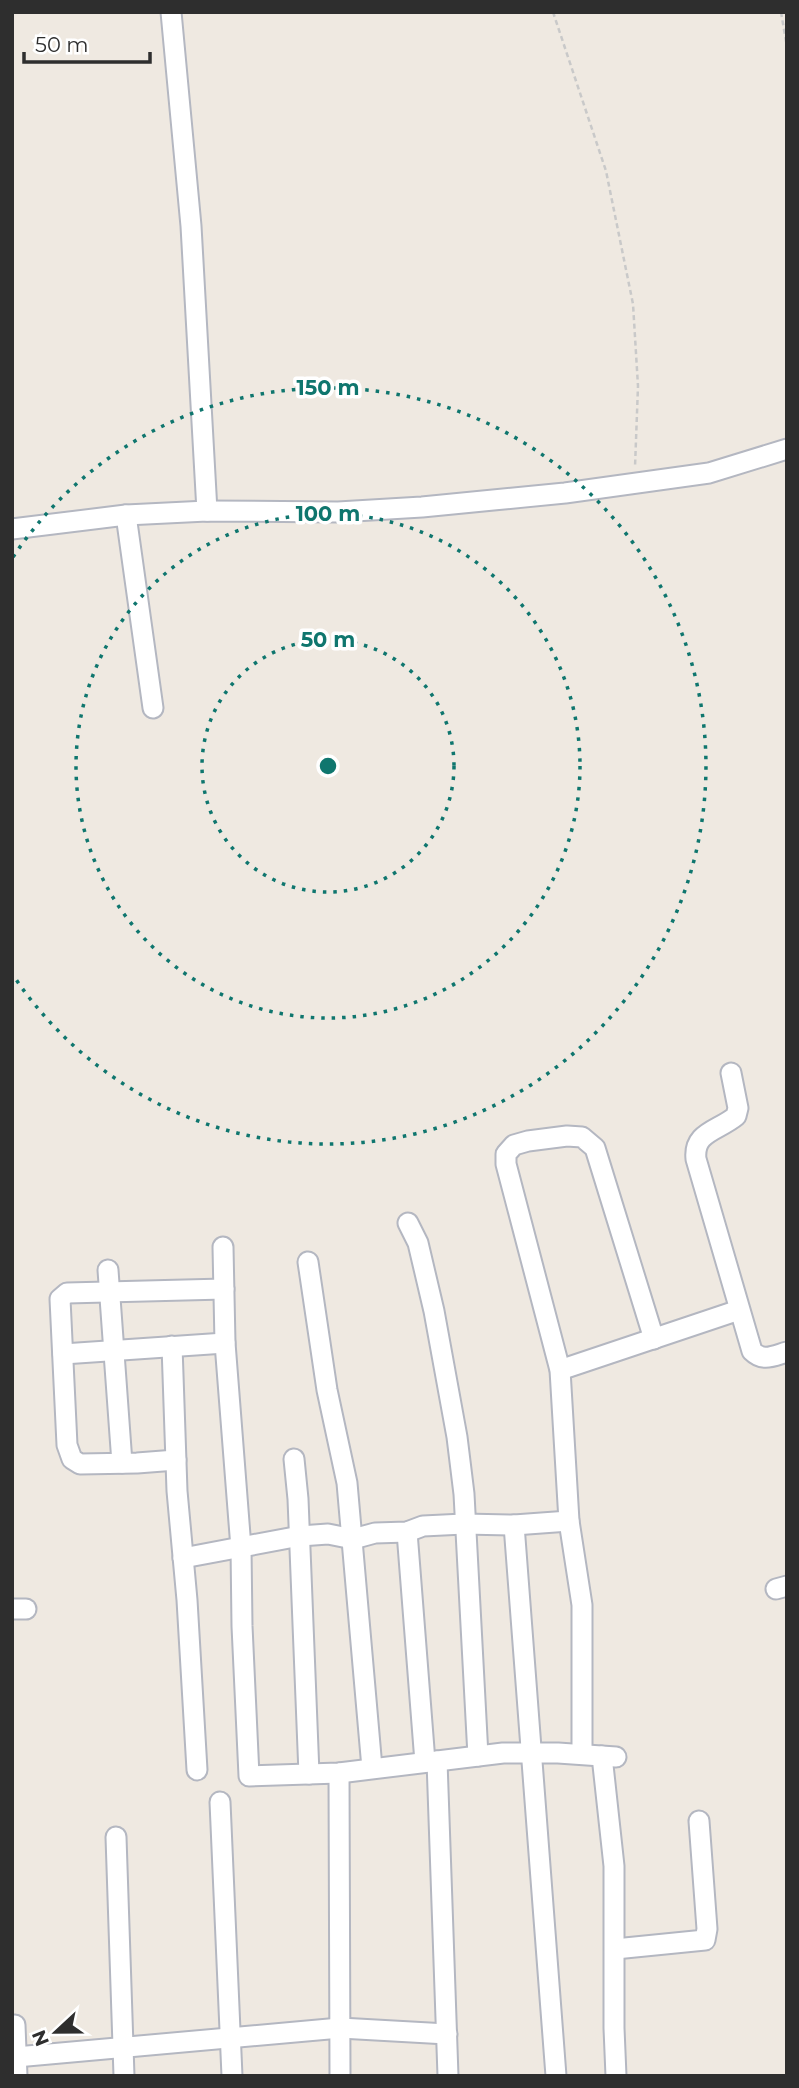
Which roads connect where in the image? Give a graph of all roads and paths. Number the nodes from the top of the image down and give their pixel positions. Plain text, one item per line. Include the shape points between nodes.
1 (171, 12) edge
2 (553, 12) edge
3 (781, 12) edge
4 (787, 47) edge
5 (787, 449) edge
6 (634, 484) junction
7 (207, 511) junction
8 (126, 515) junction
9 (12, 529) edge
10 (153, 708) dead end
11 (731, 1073) dead end
12 (408, 1223) dead end
13 (223, 1247) dead end
14 (308, 1262) dead end
15 (108, 1270) dead end
16 (224, 1289) junction
17 (110, 1292) junction
18 (739, 1310) junction
19 (654, 1339) junction
20 (225, 1343) junction
21 (172, 1346) junction
22 (114, 1350) junction
23 (787, 1352) edge
24 (63, 1354) junction
25 (559, 1370) junction
26 (295, 1459) dead end
27 (176, 1460) junction
28 (122, 1463) junction
29 (569, 1521) junction
30 (464, 1524) junction
31 (514, 1525) junction
32 (407, 1532) junction
33 (300, 1536) junction
34 (353, 1539) junction
35 (241, 1548) junction
36 (183, 1558) junction
37 (530, 1753) junction
38 (478, 1756) junction
39 (600, 1756) junction
40 (431, 1761) junction
41 (372, 1768) junction
42 (197, 1770) dead end
43 (339, 1773) junction
44 (309, 1774) junction
45 (220, 1802) dead end
46 (699, 1821) dead end
47 (116, 1837) dead end
48 (615, 1950) junction
49 (15, 2025) dead end
50 (340, 2028) junction
51 (447, 2034) junction
52 (230, 2036) junction
53 (123, 2048) junction
54 (16, 2066) edge
55 (124, 2076) edge
56 (232, 2076) edge
57 (340, 2076) edge
58 (448, 2076) edge
59 (556, 2076) edge
60 (616, 2076) edge

1 - 7 street via 191,226
2 - 6 path via 606,171 634,304 638,386
3 - 4 path
5 - 6 street via 709,473
6 - 7 street via 422,507
7 - 8 street
8 - 9 street
8 - 10 street
11 - 18 street via 736,1116 698,1140 695,1149
12 - 30 street via 418,1243 447,1372
13 - 16 street
14 - 34 street
15 - 17 street
16 - 17 street
16 - 20 street
17 - 22 street
17 - 24 street via 63,1294
18 - 19 street
18 - 23 street via 752,1352 767,1358
19 - 25 street
19 - 25 street via 595,1148 582,1137 568,1136 514,1145 506,1154 506,1164
20 - 21 street
20 - 35 street
21 - 22 street
21 - 27 street
22 - 24 street
22 - 28 street
24 - 28 street via 67,1445 72,1459 80,1464
25 - 29 street
26 - 33 street
27 - 28 street
27 - 36 street
29 - 31 street
29 - 39 street
30 - 31 street
30 - 32 street via 424,1526
30 - 38 street
31 - 37 street
32 - 34 street
32 - 40 street
33 - 34 street via 328,1534
33 - 35 street
33 - 44 street
34 - 41 street
35 - 36 street
35 - 44 street via 249,1776
36 - 42 street
37 - 38 street
37 - 39 street
37 - 59 street
38 - 40 street
39 - 48 street via 614,1866
40 - 41 street
40 - 51 street
41 - 43 street
43 - 44 street
43 - 50 street
45 - 52 street
46 - 48 street via 705,1940
47 - 53 street
48 - 60 street
49 - 54 street
50 - 51 street
50 - 52 street
50 - 57 street
51 - 58 street
52 - 53 street
52 - 56 street
53 - 54 street
53 - 55 street

